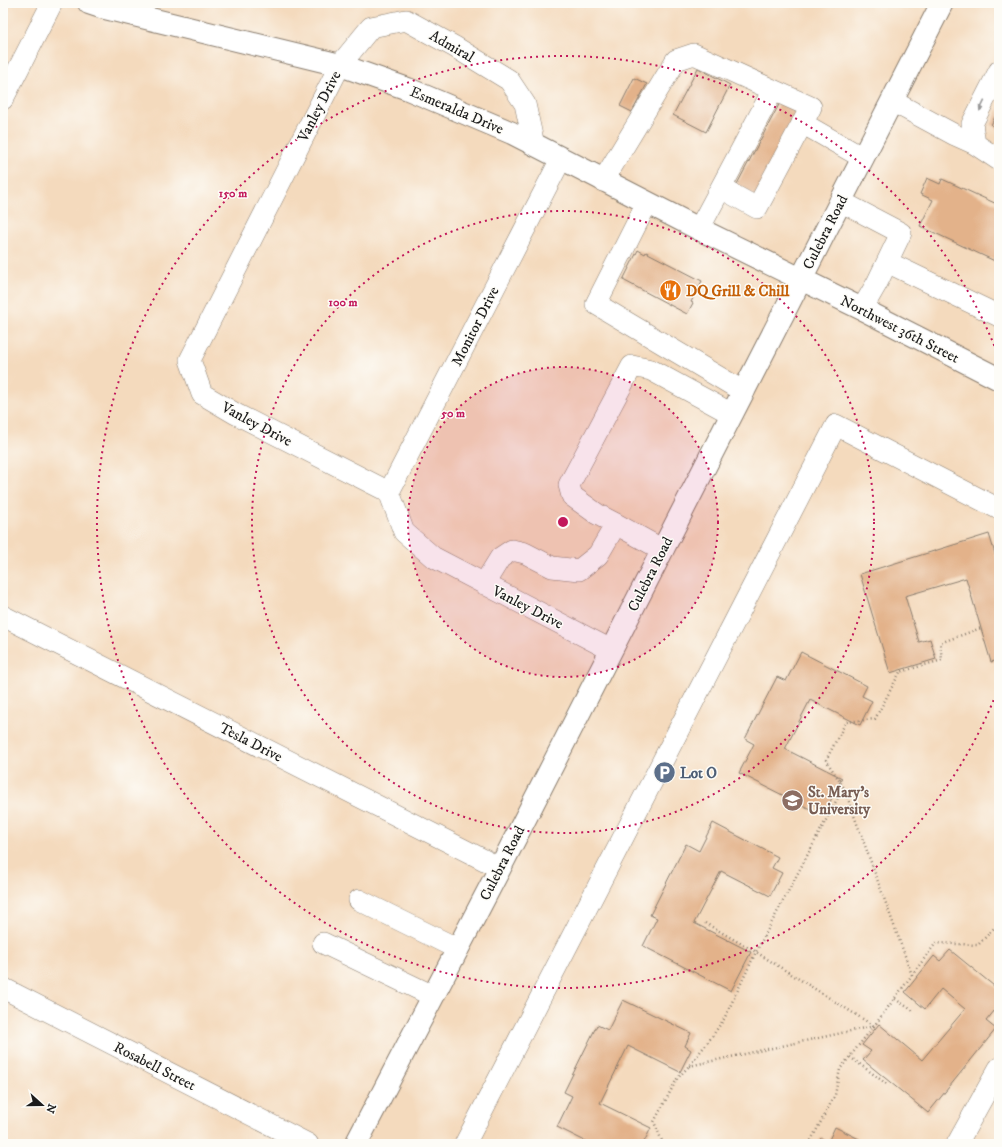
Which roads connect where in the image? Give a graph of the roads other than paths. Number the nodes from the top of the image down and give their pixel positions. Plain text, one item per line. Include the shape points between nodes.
1 (52, 3) edge
2 (89, 3) edge
3 (942, 3) edge
4 (340, 64) junction
5 (999, 71) edge
6 (773, 90) junction
7 (3, 99) edge
8 (892, 100) junction
9 (802, 124) junction
10 (975, 144) junction
11 (534, 145) junction
12 (863, 158) junction
13 (561, 159) junction
14 (999, 160) edge
15 (603, 181) junction
16 (721, 188) junction
17 (840, 202) junction
18 (647, 203) junction
19 (699, 229) junction
20 (887, 262) junction
21 (801, 279) junction
22 (862, 309) junction
23 (999, 316) edge
24 (999, 379) edge
25 (744, 392) junction
26 (732, 414) junction
27 (389, 492) junction
28 (999, 509) edge
29 (616, 524) junction
30 (663, 550) junction
31 (484, 584) junction
32 (3, 616) edge
33 (611, 650) junction
34 (500, 868) junction
35 (359, 900) dead end
36 (323, 943) dead end
37 (458, 949) junction
38 (3, 988) edge
39 (433, 996) junction
40 (999, 1068) edge
41 (308, 1144) edge
42 (356, 1144) edge
43 (465, 1144) edge
44 (957, 1144) edge

1 - 7 street
2 - 4 main road, Esmeralda Drive
3 - 8 main road, Culebra Road
4 - 11 main road, Esmeralda Drive via 408,89 512,133
4 - 11 street, Admiral via 372,27 406,20 509,80 525,104
4 - 27 street, Vanley Drive via 190,360 202,394
5 -> 10 street via 972,124
6 - 9 street via 811,107
6 - 15 street via 694,54 676,60
6 - 16 street
8 - 10 street
8 - 12 main road, Culebra Road
9 - 12 street
9 - 16 street via 757,208
10 - 14 street
11 - 13 main road, Esmeralda Drive
12 - 17 main road, Culebra Road
13 - 15 main road, Esmeralda Drive
13 - 27 street, Monitor Drive
15 - 18 main road, Esmeralda Drive
16 - 19 street
17 - 20 street via 901,233
17 - 21 main road, Culebra Road
18 - 19 main road, Esmeralda Drive
18 - 25 street via 596,304
19 - 21 main road, Esmeralda Drive
20 - 22 street
20 - 23 street
21 - 22 main road, Northwest 36th Street
21 - 25 main road, Culebra Road
22 - 24 main road, Northwest 36th Street
25 - 26 main road, Culebra Road
26 - 29 street via 651,370 632,366 568,485 572,496
26 - 30 main road, Culebra Road
27 - 31 street, Vanley Drive via 404,532 433,557
28 - 43 street via 836,425
29 - 30 street
29 - 31 street via 598,555 580,570 552,567 525,553 512,550 500,558
30 - 33 main road, Culebra Road
31 - 33 street, Vanley Drive
32 - 34 street, Tesla Drive
33 - 34 main road, Culebra Road
34 - 37 main road, Culebra Road
35 - 37 street
36 - 39 street
37 - 39 main road, Culebra Road
38 - 41 street, Rosabell Street
39 - 42 main road, Culebra Road
40 - 44 street

